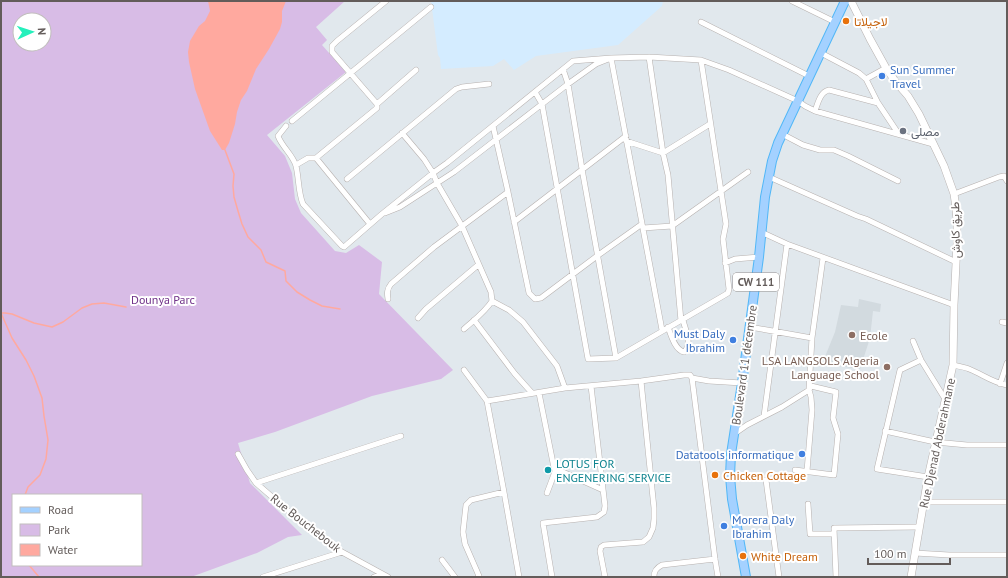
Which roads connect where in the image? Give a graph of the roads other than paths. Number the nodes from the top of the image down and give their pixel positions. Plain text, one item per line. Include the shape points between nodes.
1 (386, 1) edge
2 (792, 1) edge
3 (845, 1) edge
4 (851, 1) edge
5 (431, 7) dead end
6 (701, 22) dead end
7 (835, 22) junction
8 (821, 53) junction
9 (648, 57) junction
10 (611, 58) junction
11 (701, 60) junction
12 (886, 68) junction
13 (563, 69) junction
14 (416, 70) dead end
15 (350, 74) junction
16 (809, 76) junction
17 (866, 79) junction
18 (489, 84) dead end
19 (568, 84) junction
20 (535, 92) junction
21 (798, 101) junction
22 (878, 103) junction
23 (377, 104) junction
24 (542, 104) junction
25 (815, 111) junction
26 (292, 121) dead end
27 (710, 124) junction
28 (286, 126) dead end
29 (493, 126) junction
30 (402, 133) junction
31 (898, 133) junction
32 (782, 134) junction
33 (626, 139) junction
34 (496, 140) junction
35 (933, 144) junction
36 (663, 153) junction
37 (316, 158) junction
38 (296, 166) junction
39 (582, 169) junction
40 (748, 172) dead end
41 (433, 173) junction
42 (769, 177) junction
43 (347, 180) dead end
44 (898, 181) dead end
45 (1007, 181) edge
46 (438, 182) junction
47 (558, 188) junction
48 (508, 192) junction
49 (720, 192) junction
50 (954, 194) junction
51 (382, 214) junction
52 (514, 222) junction
53 (370, 224) junction
54 (462, 226) junction
55 (643, 226) junction
56 (672, 226) junction
57 (761, 232) junction
58 (787, 244) junction
59 (597, 256) junction
60 (759, 257) junction
61 (823, 258) junction
62 (956, 262) junction
63 (725, 263) junction
64 (478, 265) junction
65 (573, 275) junction
66 (388, 299) dead end
67 (492, 301) junction
68 (954, 305) junction
69 (418, 318) dead end
70 (474, 320) junction
71 (682, 320) junction
72 (750, 327) junction
73 (668, 328) junction
74 (464, 329) dead end
75 (662, 330) junction
76 (775, 332) junction
77 (812, 338) junction
78 (913, 341) dead end
79 (616, 358) junction
80 (920, 360) junction
81 (1007, 363) edge
82 (953, 365) junction
83 (464, 370) dead end
84 (692, 378) junction
85 (640, 381) junction
86 (742, 383) junction
87 (1000, 384) junction
88 (1007, 385) edge
89 (591, 386) junction
90 (565, 388) junction
91 (809, 390) junction
92 (539, 393) junction
93 (532, 394) junction
94 (945, 399) junction
95 (487, 401) junction
96 (764, 416) junction
97 (885, 431) junction
98 (734, 434) junction
99 (401, 436) dead end
100 (935, 442) junction
101 (1007, 445) edge
102 (238, 454) dead end
103 (556, 469) junction
104 (795, 470) dead end
105 (807, 471) junction
106 (928, 478) junction
107 (766, 480) dead end
108 (256, 483) junction
109 (603, 490) junction
110 (504, 492) junction
111 (547, 493) dead end
112 (924, 502) junction
113 (1007, 502) edge
114 (808, 504) dead end
115 (919, 527) junction
116 (834, 534) junction
117 (342, 552) junction
118 (915, 553) junction
119 (1007, 555) edge
120 (715, 559) junction
121 (442, 560) dead end
122 (382, 574) junction
123 (271, 576) edge
124 (263, 577) edge
125 (374, 577) edge
126 (388, 577) edge
127 (455, 577) edge
128 (478, 577) edge
129 (519, 577) edge
130 (552, 577) edge
131 (604, 577) edge
132 (654, 577) edge
133 (718, 577) edge
134 (746, 577) edge
135 (779, 577) edge
136 (836, 577) edge
137 (911, 577) edge

1 - 15 street via 332,46 332,52
2 - 7 street
3 - 7 main road, Boulevard 11 décembre / CW 111
4 - 12 street, طريق كاوش
5 - 15 street
6 - 16 street
7 - 8 main road, Boulevard 11 décembre / CW 111
8 - 16 main road, Boulevard 11 décembre / CW 111
8 - 17 street
9 - 10 street
9 - 11 street
9 - 36 street
10 - 13 street via 573,61
10 - 19 street via 596,64
10 - 33 street
11 - 21 street via 730,70
11 - 27 street
12 - 17 street
12 - 35 street, طريق كاوش via 908,96
13 - 19 street
13 - 20 street
14 - 23 street
15 - 23 street
15 - 26 street
16 - 21 main road, Boulevard 11 décembre / CW 111
17 - 22 street
18 - 30 street via 456,89
19 - 24 street
19 - 39 street
20 - 24 street
20 - 29 street
21 - 25 street
21 - 32 main road, Boulevard 11 décembre / CW 111
22 - 25 street via 830,90 822,94
22 - 31 street
23 - 37 street via 377,108
24 - 34 street
24 - 47 street
25 - 31 street
27 - 36 street
27 - 49 street
28 - 38 street via 278,136
29 - 34 street
29 - 41 street
30 - 41 street
30 - 43 street
31 - 35 street
32 - 42 main road, Boulevard 11 décembre / CW 111
32 - 44 street via 803,145 820,150 834,150
33 - 36 street
33 - 39 street
33 - 55 street
34 - 46 street
34 - 48 street
35 - 50 street, طريق كاوش
36 - 56 street via 668,175
37 - 38 street via 308,158
37 - 53 street
38 - 53 street via 303,204 342,246 346,246
39 - 47 street
39 - 59 street
40 - 49 street
41 - 46 street
41 - 51 street
42 - 57 main road, Boulevard 11 décembre / CW 111
42 - 62 street
45 - 50 street via 1004,176 999,177
46 - 51 street via 400,207
46 - 54 street
47 - 52 street
47 - 65 street
48 - 52 street
48 - 54 street
49 - 56 street
49 - 63 street via 726,224 723,238
50 - 62 street, طريق كاوش via 957,220
51 - 53 street
52 - 65 street via 529,293 535,299 541,298
54 - 64 street
54 - 66 street via 391,284 387,292
55 - 56 street
55 - 59 street
55 - 75 street
56 - 71 street
57 - 58 street
57 - 60 main road, Boulevard 11 décembre / CW 111
58 - 61 street
58 - 76 street
59 - 65 street
59 - 79 street
60 - 63 street via 735,259
60 - 72 main road, Boulevard 11 décembre / CW 111
61 - 68 street
61 - 77 street
62 - 68 street, طريق كاوش
63 - 71 street via 728,293
64 - 67 street via 491,292
64 - 69 street
65 - 79 street via 588,359
67 - 70 street
67 - 90 street via 509,310 523,322 557,366
68 - 82 street, طريق كاوش
70 - 74 street
70 - 93 street
71 - 73 street
71 - 73 street via 688,346 684,352 677,348
72 - 76 street
72 - 86 main road, Boulevard 11 décembre / CW 111
73 - 75 street
75 - 79 street
76 - 77 street
76 - 96 street
77 - 91 street
78 - 80 street
80 - 94 street
80 - 97 street via 900,370
81 - 87 street
82 - 87 street, Rue Djenad Abderahmane via 968,368
82 - 94 street, Rue Djenad Abderahmane
83 - 95 street
84 - 85 street via 690,375 684,375
84 - 86 street
84 - 120 street
85 - 89 street
85 - 131 street via 654,508 653,528 643,542 601,547
86 - 98 main road, Boulevard 11 décembre / CW 111
87 - 88 street, Rue Djenad Abderahmane
89 - 90 street
89 - 109 street
90 - 92 street
91 - 96 street
91 - 105 street via 812,410
91 - 105 street via 811,386 836,392 833,418 838,434 834,475
92 - 93 street
92 - 103 street
93 - 95 street
94 - 100 street, Rue Djenad Abderahmane
95 - 110 street
96 - 98 street
97 - 100 street
97 - 106 street via 877,468
98 - 134 main road, Boulevard 11 décembre / CW 111 via 730,476
99 - 108 street
100 - 101 street via 967,446
100 - 106 street, Rue Djenad Abderahmane
102 - 108 street, Rue Bouchebouk
103 - 109 street
103 - 111 street
104 - 105 street
106 - 112 street, Rue Djenad Abderahmane
107 - 135 street
108 - 117 street, Rue Bouchebouk via 305,525
109 - 130 street via 604,512 597,517 543,523
110 - 128 street via 471,500 466,505 462,532 464,544
110 - 129 street
112 - 113 street
112 - 115 street, Rue Djenad Abderahmane
114 - 116 street via 810,534
115 - 116 street via 834,528
115 - 118 street, Rue Djenad Abderahmane
116 - 136 street
117 - 122 street, Rue Bouchebouk
117 - 123 street
118 - 119 street
118 - 137 street, Rue Djenad Abderahmane
120 - 132 street via 662,565 656,569
120 - 133 street
121 - 127 street
122 - 125 street
122 - 126 street, Rue Bouchebouk
123 - 124 street

